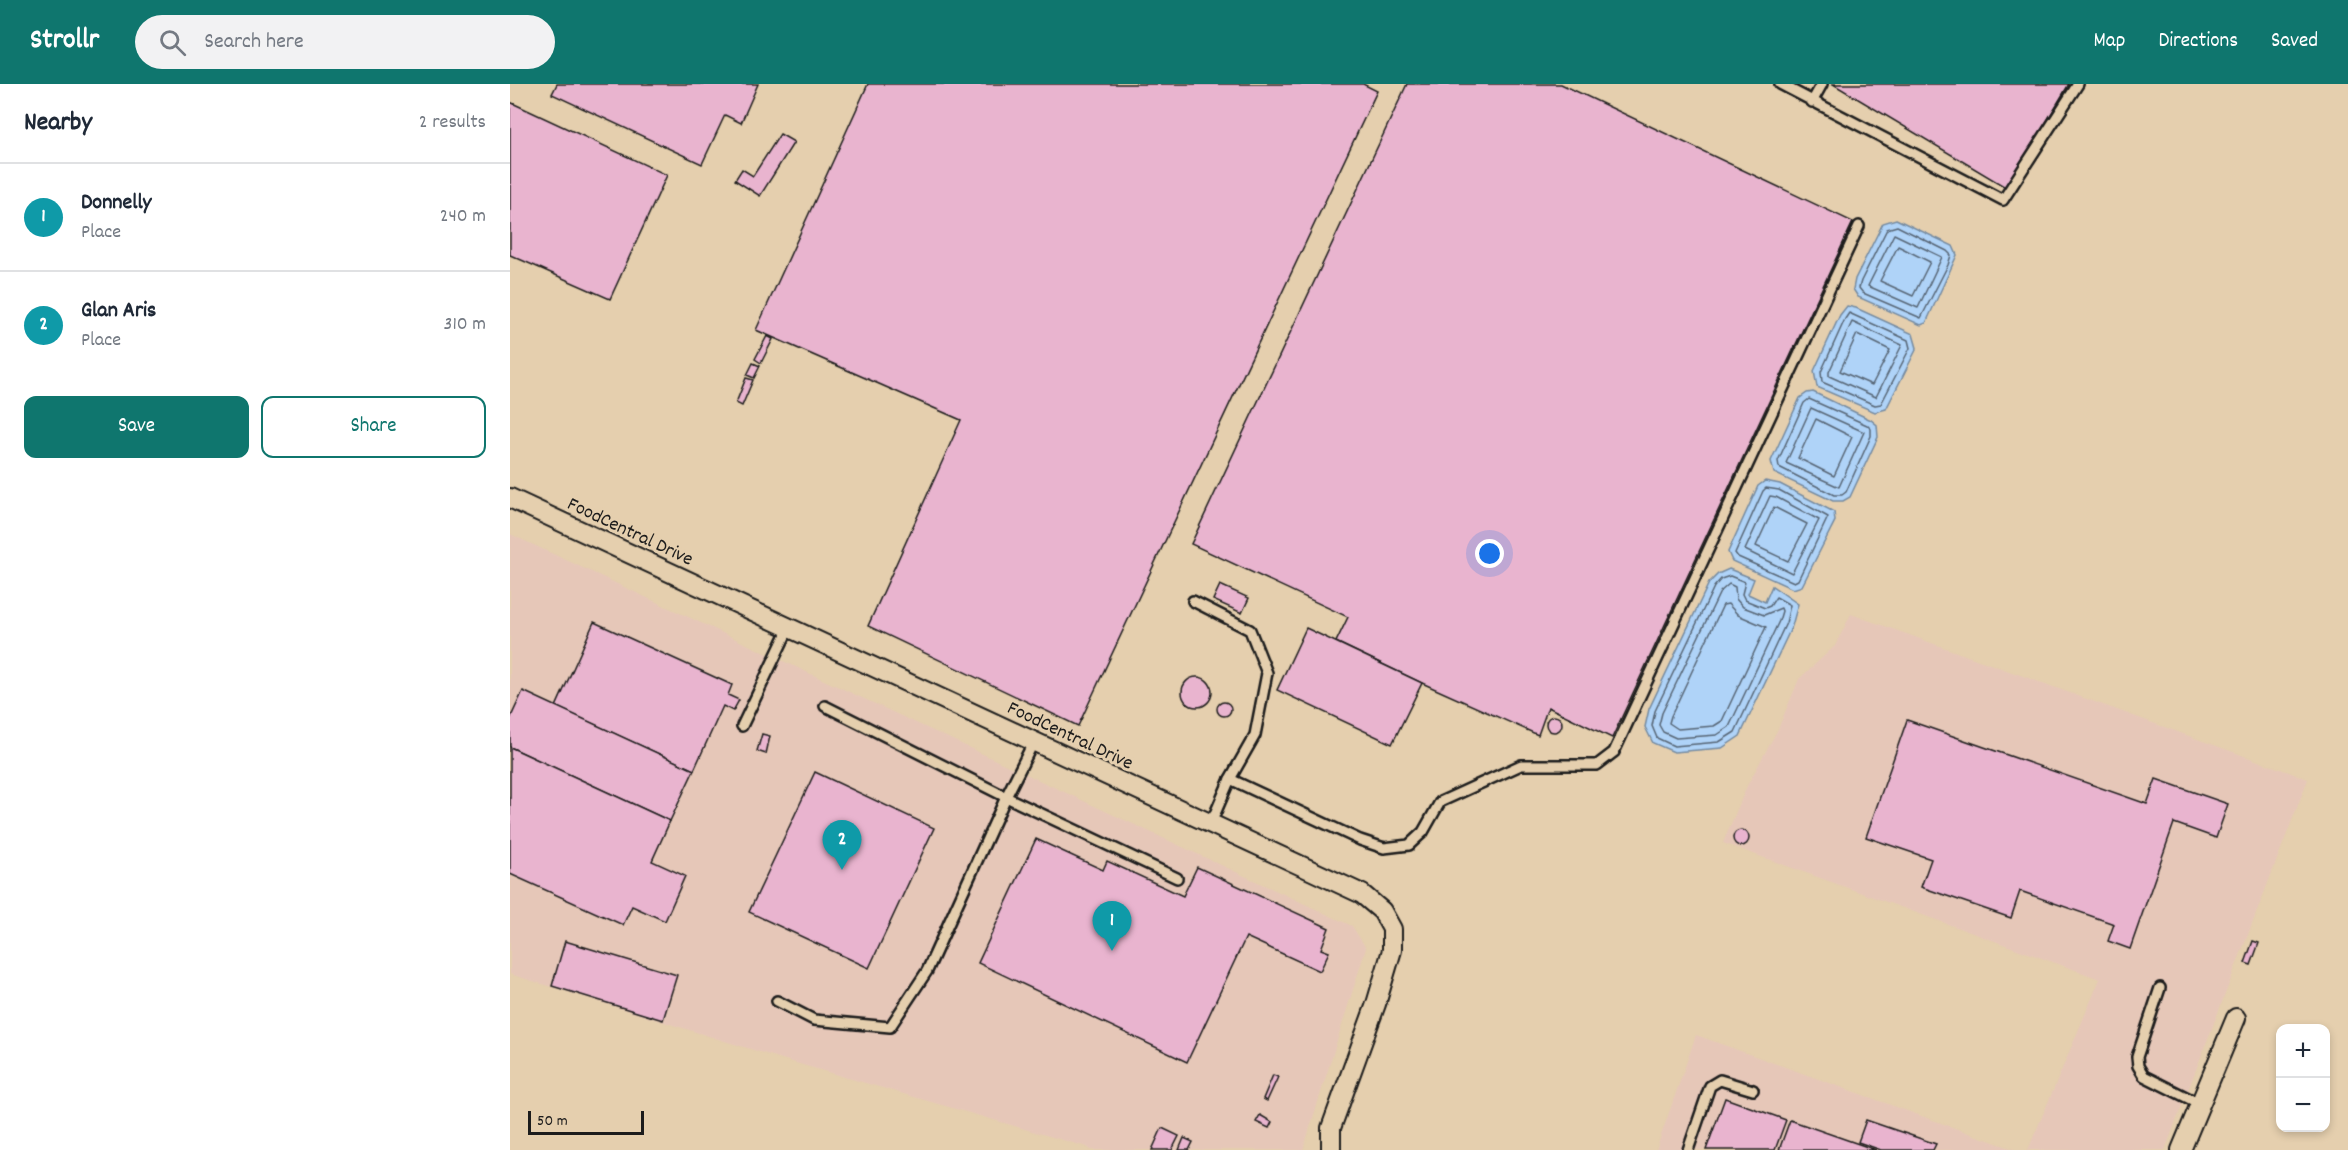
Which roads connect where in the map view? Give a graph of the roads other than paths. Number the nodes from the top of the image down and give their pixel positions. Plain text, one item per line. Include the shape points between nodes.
1 (1780, 84) edge
2 (1822, 84) edge
3 (2078, 84) edge
4 (1812, 102) junction
5 (1859, 226) dead end
6 (510, 498) edge
7 (1193, 600) dead end
8 (789, 628) junction
9 (825, 706) dead end
10 (742, 726) dead end
11 (1034, 741) junction
12 (1230, 779) junction
13 (1006, 797) junction
14 (1211, 823) junction
15 (1177, 878) dead end
16 (2160, 988) dead end
17 (777, 1001) dead end
18 (2236, 1018) dead end
19 (1753, 1090) dead end
20 (2200, 1104) junction
21 (1331, 1150) edge
22 (1688, 1150) edge
23 (2181, 1150) edge

1 - 4 lane
2 - 4 lane
3 - 4 lane via 2003,200
5 - 12 lane via 1614,752 1597,765 1521,765 1440,802 1423,832 1409,845 1384,848
6 - 8 street, FoodCentral Drive
7 - 12 lane via 1250,630 1267,673 1255,735
8 - 10 lane
8 - 11 street, FoodCentral Drive
9 - 13 lane
11 - 13 lane
11 - 14 street, FoodCentral Drive
12 - 14 lane
13 - 15 lane
13 - 17 lane via 927,971 890,1027 814,1020
14 - 21 street, FoodCentral Drive via 1362,894 1382,911 1392,929 1392,950 1385,976 1331,1128
16 - 20 lane via 2137,1057 2138,1066 2144,1076
18 - 20 street
19 - 22 lane via 1720,1080 1710,1086
20 - 23 street

